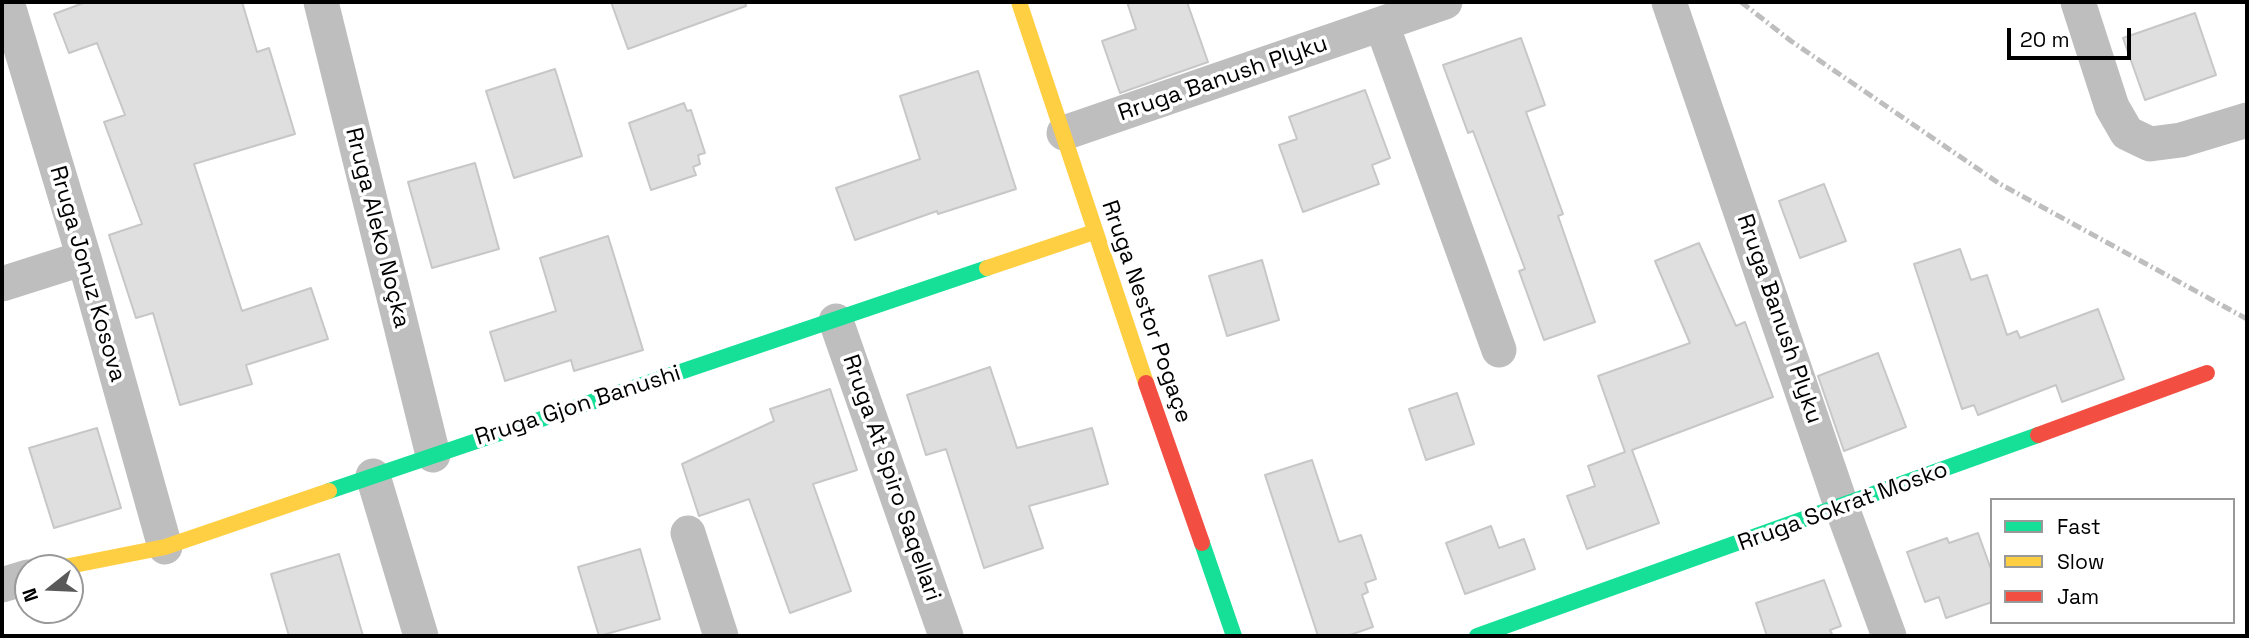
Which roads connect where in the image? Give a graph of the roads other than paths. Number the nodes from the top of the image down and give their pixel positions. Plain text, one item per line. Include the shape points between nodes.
1 (7, 2) edge
2 (321, 2) edge
3 (1019, 2) edge
4 (1445, 2) edge
5 (1669, 2) edge
6 (2078, 2) edge
7 (1382, 25) junction
8 (2247, 120) edge
9 (1064, 133) junction
10 (1094, 232) junction
11 (84, 257) junction
12 (2, 284) edge
13 (836, 320) junction
14 (1499, 350) dead end
15 (2207, 373) dead end
16 (433, 455) junction
17 (373, 476) junction
18 (1842, 508) junction
19 (688, 533) dead end
20 (165, 547) junction
21 (84, 563) edge
22 (421, 636) edge
23 (721, 636) edge
24 (946, 636) edge
25 (1233, 636) edge
26 (1477, 636) edge
27 (1889, 636) edge

1 - 11 street, Rruga Jonuz Kosova
2 - 16 street, Rruga Aleko Noçka
3 - 9 street, Rruga Nestor Pogaçe
4 - 7 street, Rruga Banush Plyku
5 - 18 street, Rruga Banush Plyku
6 - 8 street via 2112,107 2127,133 2150,144 2181,140
7 - 9 street, Rruga Banush Plyku
7 - 14 street
9 - 10 street, Rruga Nestor Pogaçe
10 - 13 street, Rruga Gjon Banushi
10 - 25 street, Rruga Nestor Pogaçe
11 - 12 street
11 - 20 street, Rruga Jonuz Kosova
13 - 16 street, Rruga Gjon Banushi
13 - 24 street, Rruga At Spiro Saqellari
15 - 18 street, Rruga Sokrat Mosko
16 - 17 street, Rruga Gjon Banushi
17 - 20 street, Rruga Gjon Banushi
17 - 22 street
18 - 26 street, Rruga Sokrat Mosko
18 - 27 street, Rruga Banush Plyku
19 - 23 street
20 - 21 street, Rruga Gjon Banushi

